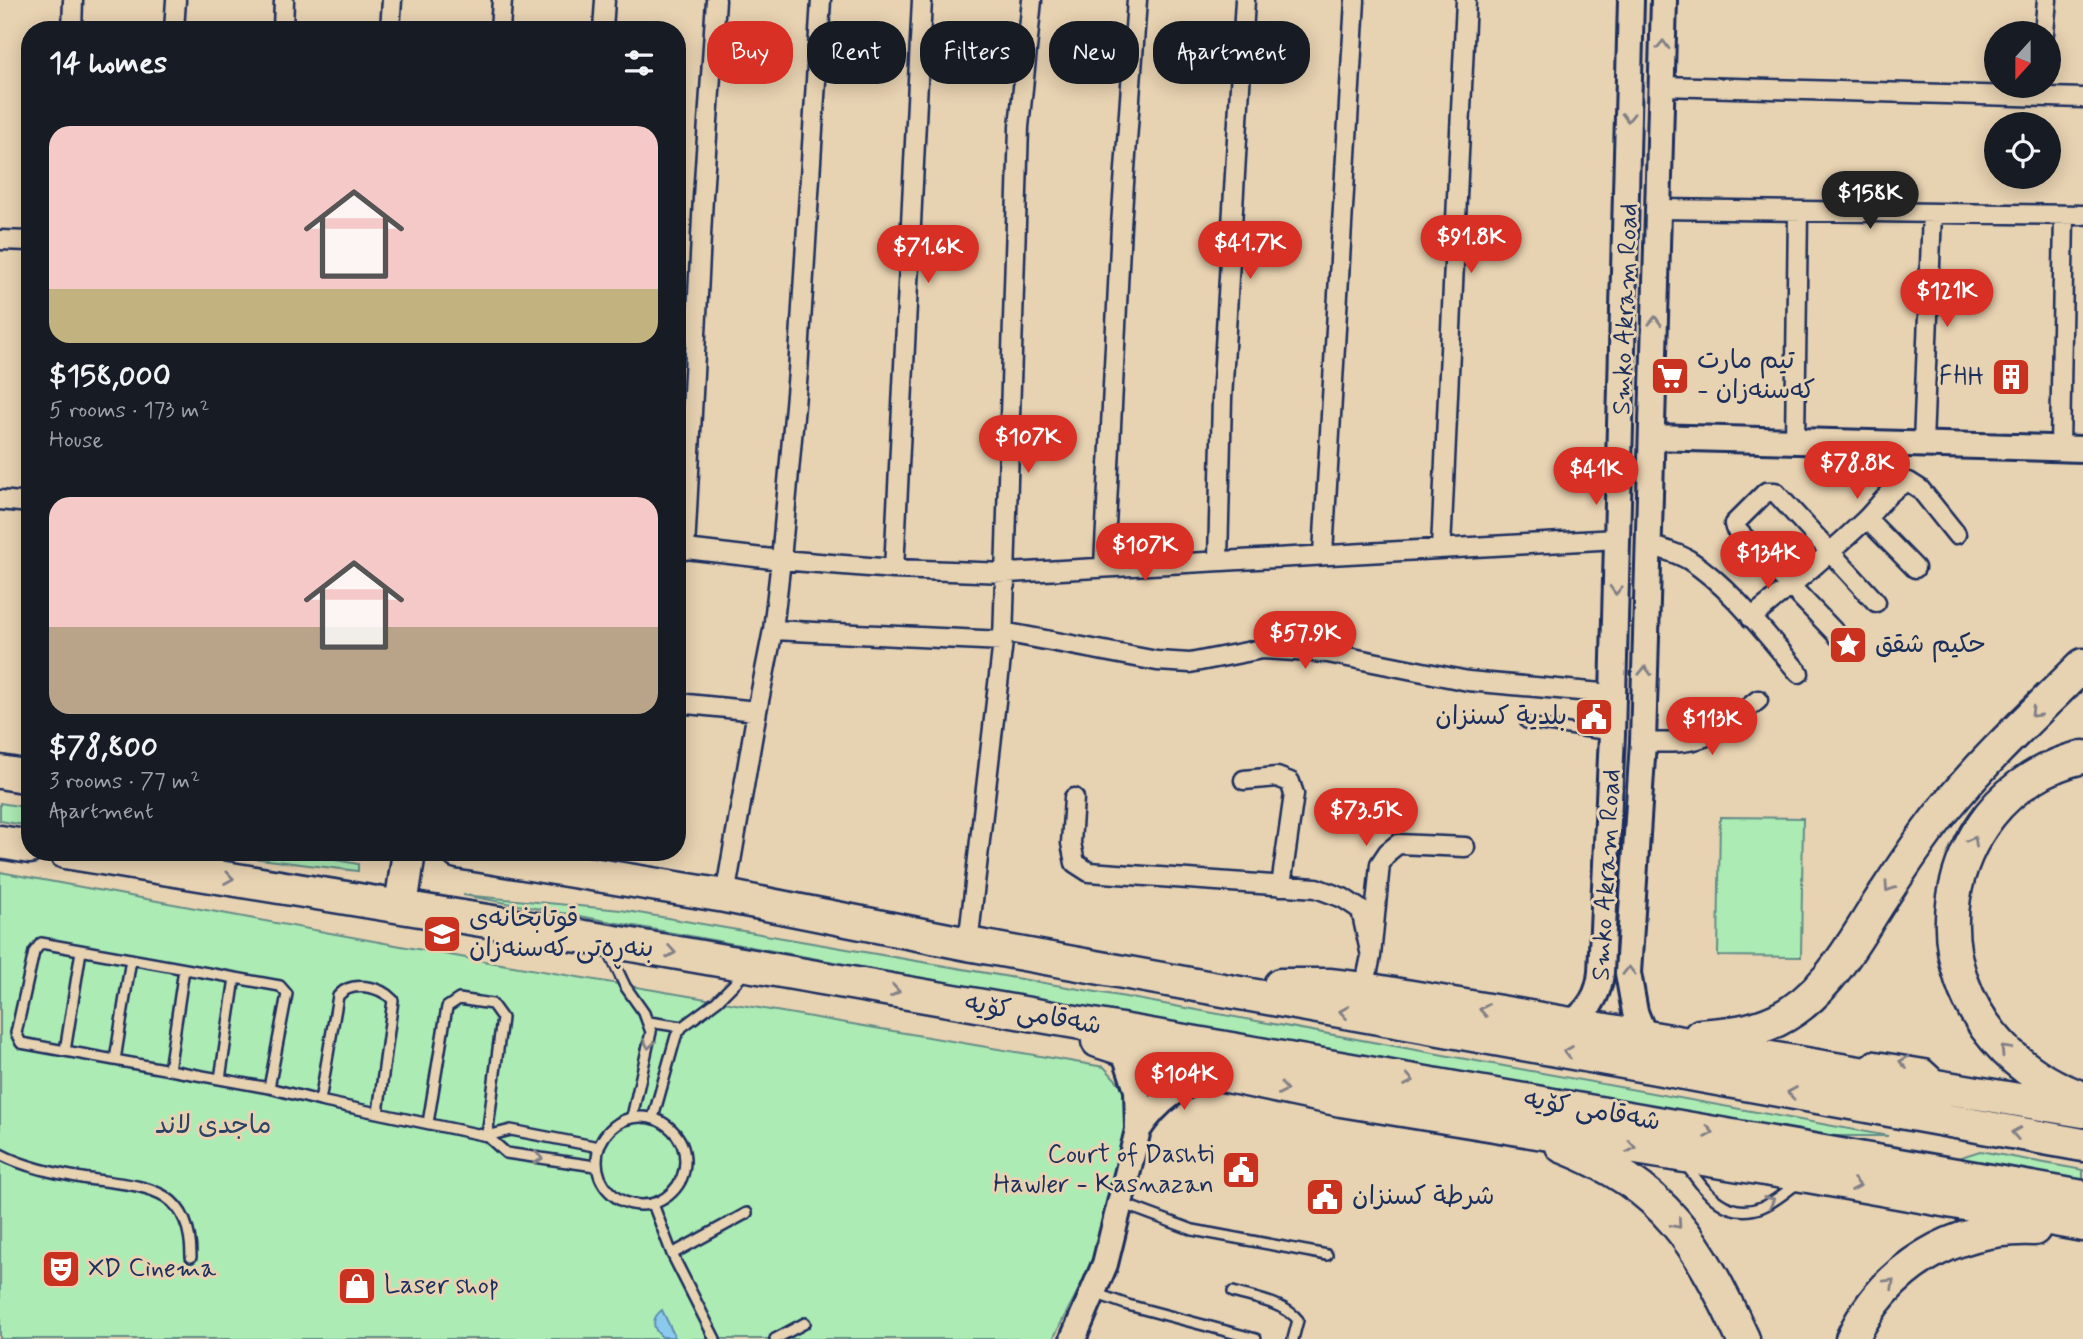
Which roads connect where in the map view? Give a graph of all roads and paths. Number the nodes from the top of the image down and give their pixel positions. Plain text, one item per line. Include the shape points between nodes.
1 (73, 0) edge
2 (176, 0) edge
3 (284, 0) edge
4 (392, 0) edge
5 (502, 0) edge
6 (605, 0) edge
7 (716, 0) edge
8 (821, 0) edge
9 (922, 0) edge
10 (1032, 0) edge
11 (1137, 0) edge
12 (1245, 0) edge
13 (1354, 0) edge
14 (1466, 0) edge
15 (1631, 0) edge
16 (1664, 0) edge
17 (2047, 0) edge
18 (72, 21) edge
19 (175, 21) edge
20 (283, 21) edge
21 (391, 21) edge
22 (501, 21) edge
23 (604, 21) edge
24 (2045, 21) edge
25 (1662, 86) junction
26 (1984, 90) edge
27 (2062, 95) edge
28 (2083, 98) edge
29 (1658, 209) junction
30 (1798, 211) junction
31 (1933, 213) junction
32 (2064, 215) junction
33 (2083, 215) edge
34 (0, 240) edge
35 (21, 241) edge
36 (1652, 437) junction
37 (1795, 441) junction
38 (1923, 444) junction
39 (2071, 448) edge
40 (686, 465) edge
41 (0, 500) edge
42 (21, 502) edge
43 (1867, 519) junction
44 (1956, 534) dead end
45 (1618, 539) junction
46 (1649, 545) junction
47 (1441, 548) junction
48 (686, 550) edge
49 (1830, 552) junction
50 (1323, 554) junction
51 (781, 560) junction
52 (1217, 560) junction
53 (1104, 566) junction
54 (1915, 568) dead end
55 (894, 569) junction
56 (1007, 573) junction
57 (1791, 587) junction
58 (1877, 602) dead end
59 (1751, 618) junction
60 (773, 630) junction
61 (1003, 637) junction
62 (1845, 643) dead end
63 (2083, 665) edge
64 (1799, 673) dead end
65 (1613, 694) junction
66 (1758, 700) dead end
67 (686, 704) edge
68 (757, 711) junction
69 (1526, 723) dead end
70 (1612, 735) junction
71 (1643, 742) junction
72 (2083, 757) edge
73 (0, 772) edge
74 (21, 776) edge
75 (1244, 780) dead end
76 (1074, 798) dead end
77 (0, 842) edge
78 (21, 846) edge
79 (1465, 847) dead end
80 (121, 861) edge
81 (408, 861) edge
82 (555, 861) edge
83 (1281, 886) junction
84 (725, 896) junction
85 (401, 906) junction
86 (603, 940) junction
87 (968, 944) junction
88 (80, 951) junction
89 (1371, 957) junction
90 (131, 960) junction
91 (751, 967) junction
92 (184, 969) junction
93 (235, 978) junction
94 (1214, 988) junction
95 (1364, 989) junction
96 (1035, 1015) junction
97 (649, 1022) junction
98 (1570, 1024) junction
99 (682, 1027) junction
100 (1649, 1038) junction
101 (65, 1051) junction
102 (1125, 1052) junction
103 (115, 1060) junction
104 (169, 1070) junction
105 (1217, 1075) junction
106 (220, 1079) junction
107 (269, 1088) junction
108 (2083, 1098) edge
109 (320, 1101) junction
110 (2083, 1111) edge
111 (378, 1113) junction
112 (632, 1117) junction
113 (653, 1118) junction
114 (428, 1123) junction
115 (1516, 1127) junction
116 (1138, 1130) junction
117 (487, 1136) junction
118 (2083, 1145) edge
119 (599, 1147) junction
120 (0, 1154) edge
121 (1679, 1155) junction
122 (595, 1166) junction
123 (1808, 1176) junction
124 (2083, 1196) edge
125 (1122, 1203) junction
126 (653, 1204) junction
127 (747, 1213) dead end
128 (2083, 1225) edge
129 (2083, 1231) edge
130 (672, 1254) junction
131 (1327, 1255) dead end
132 (191, 1257) dead end
133 (1233, 1292) dead end
134 (1094, 1293) junction
135 (805, 1323) dead end
136 (716, 1339) edge
137 (775, 1339) edge
138 (1073, 1339) edge
139 (1256, 1339) edge
140 (1293, 1339) edge
141 (1744, 1339) edge
142 (1852, 1339) edge

1 - 18 street
2 - 19 street
3 - 20 street
4 - 21 street
5 - 22 street
6 - 23 street
7 - 40 street
8 - 51 street via 798,372
9 - 55 street
10 - 56 street via 1019,128
11 - 53 street
12 - 52 street
13 - 50 street
14 - 47 street
15 -> 45 street
25 -> 16 street, Smko Akram Road
17 - 24 street
25 - 26 street
25 - 29 street, Smko Akram Road
27 - 28 street
29 - 30 street
36 -> 29 street, Smko Akram Road
30 - 31 street
30 - 37 street
31 - 32 street
31 - 38 street
32 - 33 street
32 - 39 street
34 - 35 street
36 - 37 street
36 - 46 street, Smko Akram Road
37 - 38 street
38 - 39 street
41 - 42 street
43 - 44 street via 1899,485 1909,482
43 - 49 street
43 - 54 street
45 - 47 street
45 -> 65 street
46 - 59 street via 1689,560
71 -> 46 street, Smko Akram Road
47 - 50 street
48 - 51 street
49 - 57 street
49 - 57 street via 1775,492 1766,492 1734,526
49 - 58 street
50 - 52 street
51 - 55 street
51 - 60 street
52 - 53 street
53 - 56 street
55 - 56 street
56 - 61 street
57 - 59 street
57 - 62 street
59 - 64 street
60 - 61 street
60 - 68 street
61 - 65 street via 1190,663 1262,649 1328,653 1468,681
61 - 87 street
63 -> 100 highway via 1947,805 1837,967 1810,996 1779,1019 1744,1032
65 - 70 street
66 - 71 street via 1708,738 1690,743
67 - 68 street
68 - 84 street
69 - 70 lane
70 - 98 street via 1600,985 1589,1008
100 -> 71 street, Smko Akram Road via 1635,1012 1628,973
108 -> 72 highway via 2038,1077 1994,1039 1965,990 1952,934 1957,880 1979,829 2017,789 2043,771
73 - 74 highway
75 - 83 street via 1277,777 1290,782 1294,794
76 - 83 street via 1074,863 1089,872
77 - 78 highway
79 - 89 street via 1398,844 1388,852 1380,864
80 -> 85 highway, شەقامی کۆیە
81 - 85 highway
82 - 84 highway, شەقامی کۆیە
83 - 89 street via 1316,888 1361,910
84 - 87 highway, شەقامی کۆیە
85 - 86 highway, شەقامی کۆیە
86 -> 91 highway, شەقامی کۆیە
86 - 97 lane
87 - 94 highway, شەقامی کۆیە
88 - 90 lane
88 - 101 lane
88 - 101 lane via 41,943 34,952 16,1033 21,1043
89 - 95 street
90 - 92 lane
90 - 103 lane
91 -> 96 highway, شەقامی کۆیە
91 - 99 lane
92 - 93 lane
92 - 104 lane
93 - 106 lane
93 - 107 lane via 280,986 287,994
94 - 95 highway via 1294,984
118 -> 94 highway, شەقامی کۆیە
98 -> 95 highway
96 - 102 highway
96 -> 124 highway, شەقامی کۆیە
97 - 99 lane
97 -> 112 lane via 650,1041
98 - 100 highway
99 - 113 lane via 672,1046
110 -> 100 highway
101 - 103 lane
102 - 105 highway
102 - 116 street via 1137,1090
103 - 104 lane
104 - 106 lane
105 -> 115 highway
105 - 116 street via 1171,1093
106 - 107 lane
107 - 109 lane
109 - 111 lane
109 - 111 lane via 338,996 351,986 384,991 393,1000
111 - 114 lane
112 - 113 lane
112 - 119 lane via 607,1131
113 - 126 lane via 674,1131 685,1153 685,1165 677,1188
114 - 117 lane
114 - 117 lane via 447,1007 459,999 492,1004 502,1018
115 -> 121 highway
115 -> 141 highway via 1583,1154 1656,1202 1700,1253
116 - 125 street
117 - 119 lane via 511,1130
117 -> 122 lane via 506,1153
119 - 122 lane
120 - 132 lane via 48,1171 138,1185 169,1198 191,1235
121 - 123 highway
121 -> 123 lane via 1708,1195 1735,1208 1763,1207
122 - 126 lane via 606,1189 618,1199 635,1205
123 -> 128 highway
125 - 131 lane via 1193,1230
125 - 134 street
126 - 130 lane
127 - 130 lane
142 -> 129 highway via 1875,1299 1891,1282 1909,1266 1950,1244 2019,1228
130 - 136 lane
133 - 140 lane via 1294,1315 1298,1320
134 - 138 street
134 - 139 lane
135 - 137 lane

